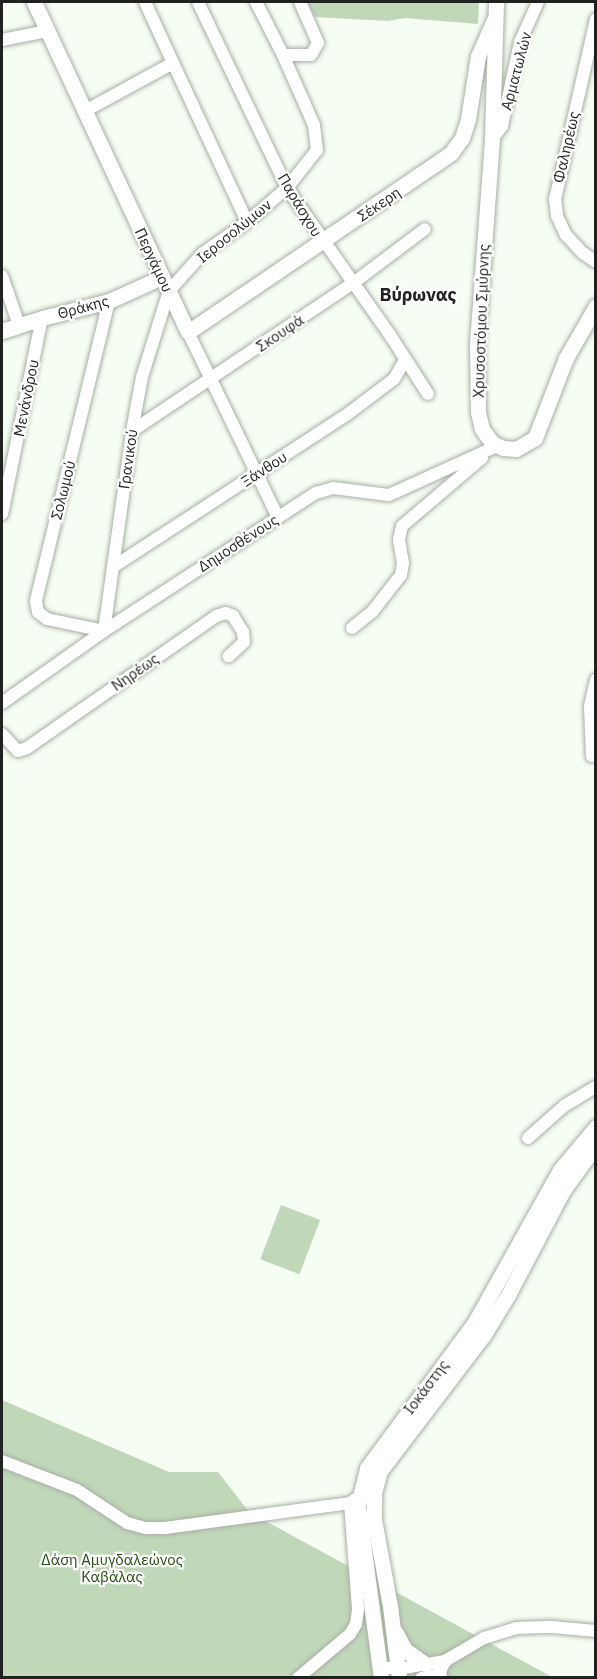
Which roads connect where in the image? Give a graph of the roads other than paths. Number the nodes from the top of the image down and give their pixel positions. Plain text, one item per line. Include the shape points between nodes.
1 (34, 2) edge
2 (145, 2) edge
3 (198, 2) edge
4 (256, 2) edge
5 (300, 2) edge
6 (496, 2) edge
7 (538, 2) edge
8 (596, 19) edge
9 (494, 20) junction
10 (48, 31) junction
11 (2, 40) edge
12 (283, 55) junction
13 (173, 63) junction
14 (85, 111) junction
15 (492, 139) junction
16 (287, 188) junction
17 (247, 222) junction
18 (425, 229) dead end
19 (323, 242) junction
20 (596, 262) edge
21 (2, 276) edge
22 (165, 284) junction
23 (352, 284) junction
24 (109, 301) junction
25 (596, 306) edge
26 (42, 318) junction
27 (19, 325) junction
28 (2, 331) edge
29 (188, 332) junction
30 (405, 360) junction
31 (210, 380) junction
32 (428, 394) dead end
33 (132, 431) junction
34 (497, 446) junction
35 (256, 474) junction
36 (2, 514) edge
37 (278, 517) junction
38 (113, 567) junction
39 (352, 628) dead end
40 (104, 631) junction
41 (229, 656) dead end
42 (596, 680) edge
43 (2, 703) edge
44 (2, 734) edge
45 (592, 756) dead end
46 (596, 1087) edge
47 (596, 1127) edge
48 (528, 1138) dead end
49 (596, 1145) edge
50 (2, 1461) edge
51 (355, 1500) junction
52 (392, 1620) junction
53 (596, 1631) edge
54 (423, 1671) edge
55 (440, 1671) edge
56 (380, 1672) edge
57 (398, 1673) edge
58 (298, 1677) edge

1 - 10 street, Περγάμου
2 - 13 street
3 - 16 street, Παράσχου
4 - 12 street, Ιεροσολύμων
5 - 12 street via 318,43 311,55
6 - 9 street, Χρυσοστόμου Σμύρνης
7 - 15 street, Αρματωλών via 520,42 502,126
8 - 20 street, Φαληρέως via 555,199 557,216 566,234
9 - 15 street, Χρυσοστόμου Σμύρνης
9 - 19 street, Σέκερη via 478,56 468,119 458,146 437,165
10 - 11 street
10 - 14 street, Περγάμου
12 - 16 street, Ιεροσολύμων via 314,124 317,140 314,156
13 - 14 street
13 - 17 street
14 - 22 street, Περγάμου
15 - 34 street, Χρυσοστόμου Σμύρνης via 479,304 477,393 480,424
16 - 17 street, Ιεροσολύμων
16 - 19 street, Παράσχου
17 - 22 street, Ιεροσολύμων
18 - 23 street, Σκουφά
19 - 23 street, Παράσχου
19 - 29 street, Σέκερη
21 - 27 street
22 - 24 street, Θράκης
22 - 29 street, Περγάμου
22 - 33 street, Γρανικού
23 - 30 street, Παράσχου
23 - 31 street, Σκουφά
24 - 26 street, Θράκης
24 - 40 street, Σολωμού via 36,601 38,612 47,619
25 - 34 street via 566,358 540,431 521,448
26 - 27 street, Θράκης
26 - 36 street, Μενάνδρου
27 - 28 street, Θράκης
29 - 31 street, Περγάμου
30 - 32 street, Παράσχου
30 - 35 street, Ξάνθου via 394,379
31 - 33 street, Σκουφά
31 - 35 street, Περγάμου
33 - 38 street, Γρανικού
34 - 37 street, Δημοσθένους via 389,495 325,489
34 - 39 street via 402,526 401,575 372,612
35 - 37 street, Περγάμου
35 - 38 street, Ξάνθου
37 - 40 street, Δημοσθένους
38 - 40 street, Γρανικού
40 - 43 street, Δημοσθένους
41 - 44 street, Νηρέως via 244,642 243,632 233,616 226,613 216,616 27,748 18,751
42 - 45 street via 590,706
46 - 48 street via 564,1106
47 - 51 street, Ιοκάστης via 560,1170 475,1322 372,1458
49 - 52 street, Ιοκάστης via 564,1189 483,1336 380,1471 372,1506
50 - 51 street via 77,1490 127,1523 146,1528
51 - 56 street, Ιοκάστης
51 - 58 street via 357,1620 350,1634
52 - 54 street via 405,1650
52 - 57 street, Ιοκάστης
53 - 55 street via 516,1628 484,1638
54 - 55 street
54 - 57 street
56 - 57 street

